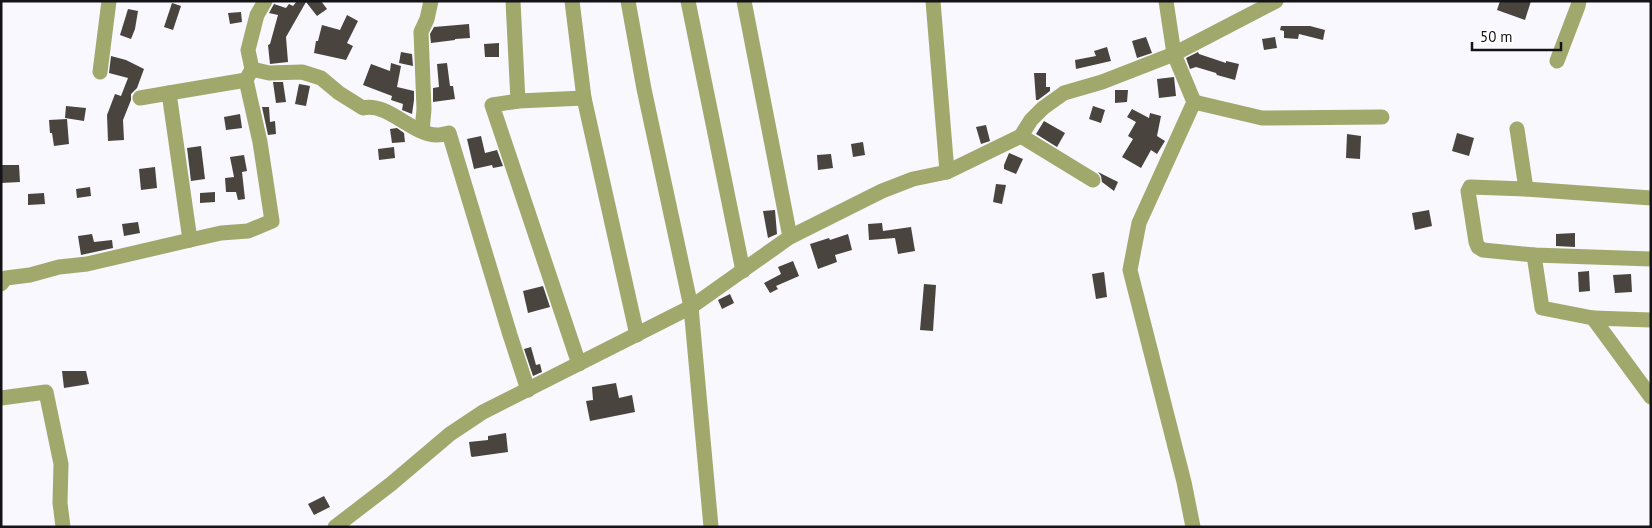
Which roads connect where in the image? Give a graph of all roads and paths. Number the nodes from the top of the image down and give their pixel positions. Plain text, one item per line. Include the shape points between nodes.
1 (109, 1) edge
2 (265, 1) edge
3 (431, 1) edge
4 (513, 1) edge
5 (572, 1) edge
6 (628, 1) edge
7 (688, 1) edge
8 (744, 1) edge
9 (933, 1) edge
10 (1166, 1) edge
11 (1276, 1) edge
12 (1574, 3) edge
13 (1174, 54) junction
14 (1557, 61) dead end
15 (100, 72) dead end
16 (249, 74) junction
17 (169, 93) junction
18 (140, 98) dead end
19 (584, 98) junction
20 (518, 101) junction
21 (1194, 102) junction
22 (1382, 117) dead end
23 (1517, 129) dead end
24 (422, 131) junction
25 (1021, 136) junction
26 (947, 172) junction
27 (1094, 180) dead end
28 (1526, 189) junction
29 (1651, 198) edge
30 (790, 237) junction
31 (190, 240) junction
32 (1534, 255) junction
33 (1651, 259) edge
34 (743, 271) junction
35 (1, 284) edge
36 (691, 307) junction
37 (1593, 318) junction
38 (1651, 320) edge
39 (637, 335) junction
40 (579, 364) junction
41 (528, 390) junction
42 (1651, 397) edge
43 (1, 398) edge
44 (62, 527) edge
45 (335, 527) edge
46 (711, 527) edge
47 (1193, 527) edge

1 - 15 street
2 - 16 street via 257,16 248,50
3 - 24 street via 421,32
4 - 20 street
5 - 19 street
6 - 36 street
7 - 34 street
8 - 30 street
9 - 26 street
10 - 13 street
11 - 13 street
12 - 14 street
13 - 21 street
13 - 25 street via 1064,94 1030,120
16 - 17 street
16 - 24 street via 302,72 321,78 363,108 379,109
16 - 31 street via 272,221 248,231
17 - 18 street
17 - 31 street
19 - 20 street
19 - 39 street
20 - 40 street via 492,105
21 - 22 street via 1262,118
21 - 47 street via 1139,223 1130,270
23 - 28 street
24 - 41 street via 436,135 449,133
25 - 26 street
25 - 27 street
26 - 30 street via 913,179 882,191
28 - 29 street
28 - 32 street via 1470,187 1468,191 1478,248
30 - 34 street
31 - 35 street via 87,264 6,278
32 - 33 street
32 - 37 street via 1542,308
34 - 36 street
36 - 39 street
36 - 46 street
37 - 38 street
37 - 42 street
39 - 40 street
40 - 41 street
41 - 45 street via 465,423
43 - 44 street via 46,392 61,464

